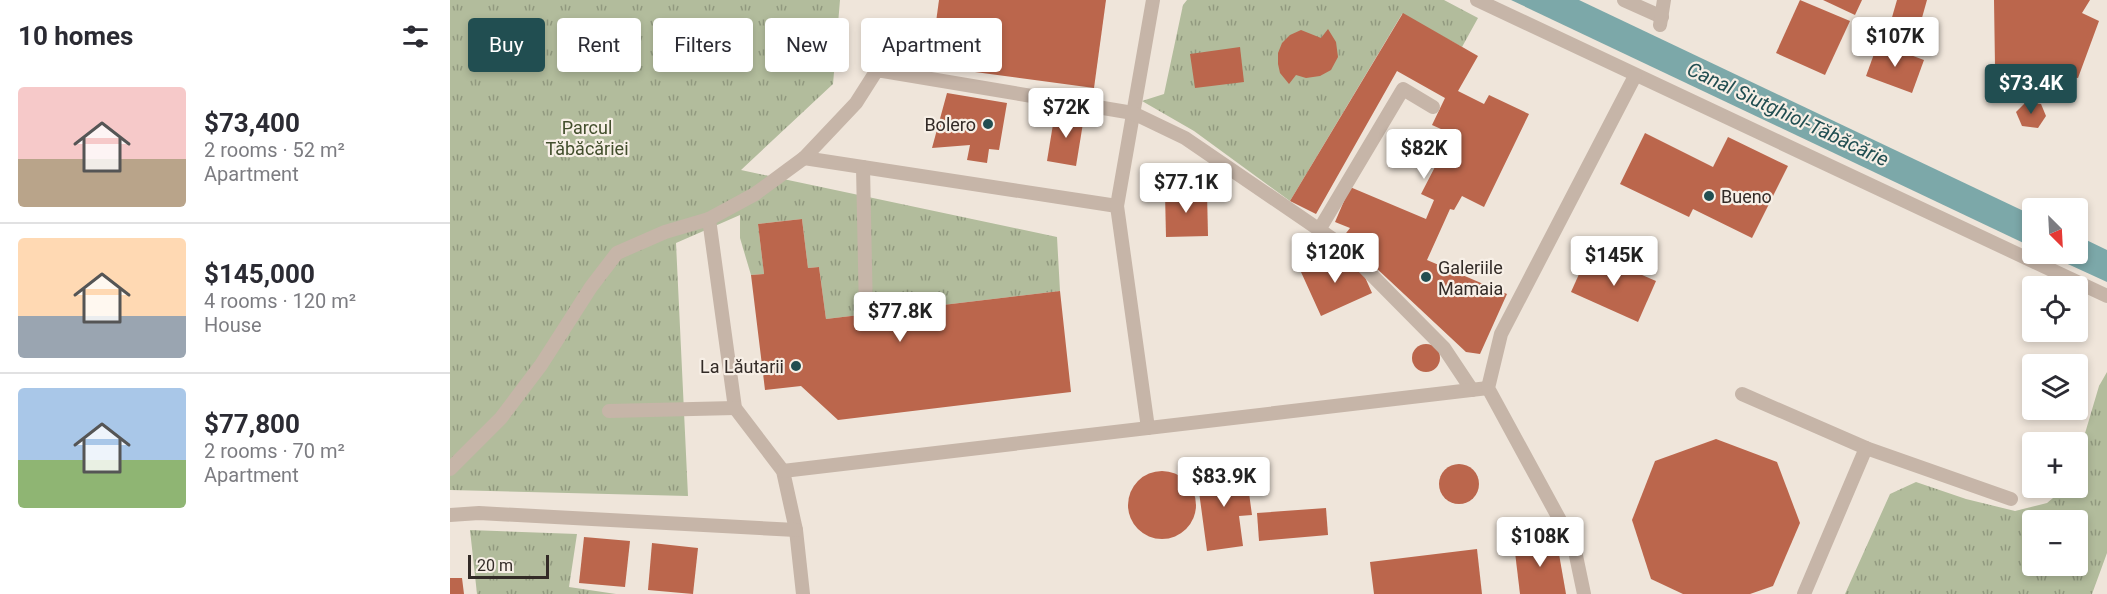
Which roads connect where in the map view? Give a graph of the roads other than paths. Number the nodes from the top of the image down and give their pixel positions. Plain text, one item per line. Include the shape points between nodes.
1 (1153, 0) edge
2 (1477, 0) edge
3 (1624, 0) edge
4 (1664, 0) edge
5 (1635, 76) junction
6 (1433, 107) dead end
7 (1133, 113) junction
8 (804, 158) junction
9 (863, 167) junction
10 (1117, 206) junction
11 (709, 219) junction
12 (1319, 230) junction
13 (2107, 296) edge
14 (867, 314) dead end
15 (1488, 388) junction
16 (1472, 390) junction
17 (1742, 394) dead end
18 (735, 408) junction
19 (609, 411) dead end
20 (1148, 428) junction
21 (1866, 448) junction
22 (450, 469) edge
23 (783, 471) junction
24 (2011, 499) dead end
25 (450, 515) edge
26 (796, 530) junction
27 (803, 594) edge
28 (1584, 594) edge
29 (1804, 594) edge

1 - 7 lane
2 - 5 lane
3 - 4 lane via 1661,21
5 - 13 lane
5 - 15 lane via 1501,334
6 - 12 lane via 1403,89
7 - 8 lane via 877,70 856,103
7 - 10 lane
7 - 12 lane via 1185,138
8 - 9 lane
8 - 11 lane via 755,194
9 - 10 lane
9 - 14 lane
10 - 20 lane
11 - 18 lane
11 - 22 lane via 665,232 617,253 501,418
12 - 16 lane via 1343,246 1444,348
15 - 16 lane
15 - 28 lane via 1574,546
16 - 20 lane
17 - 21 lane
18 - 19 lane
18 - 23 lane
20 - 23 lane
21 - 24 lane
21 - 29 lane
23 - 26 lane
25 - 26 lane
26 - 27 lane

